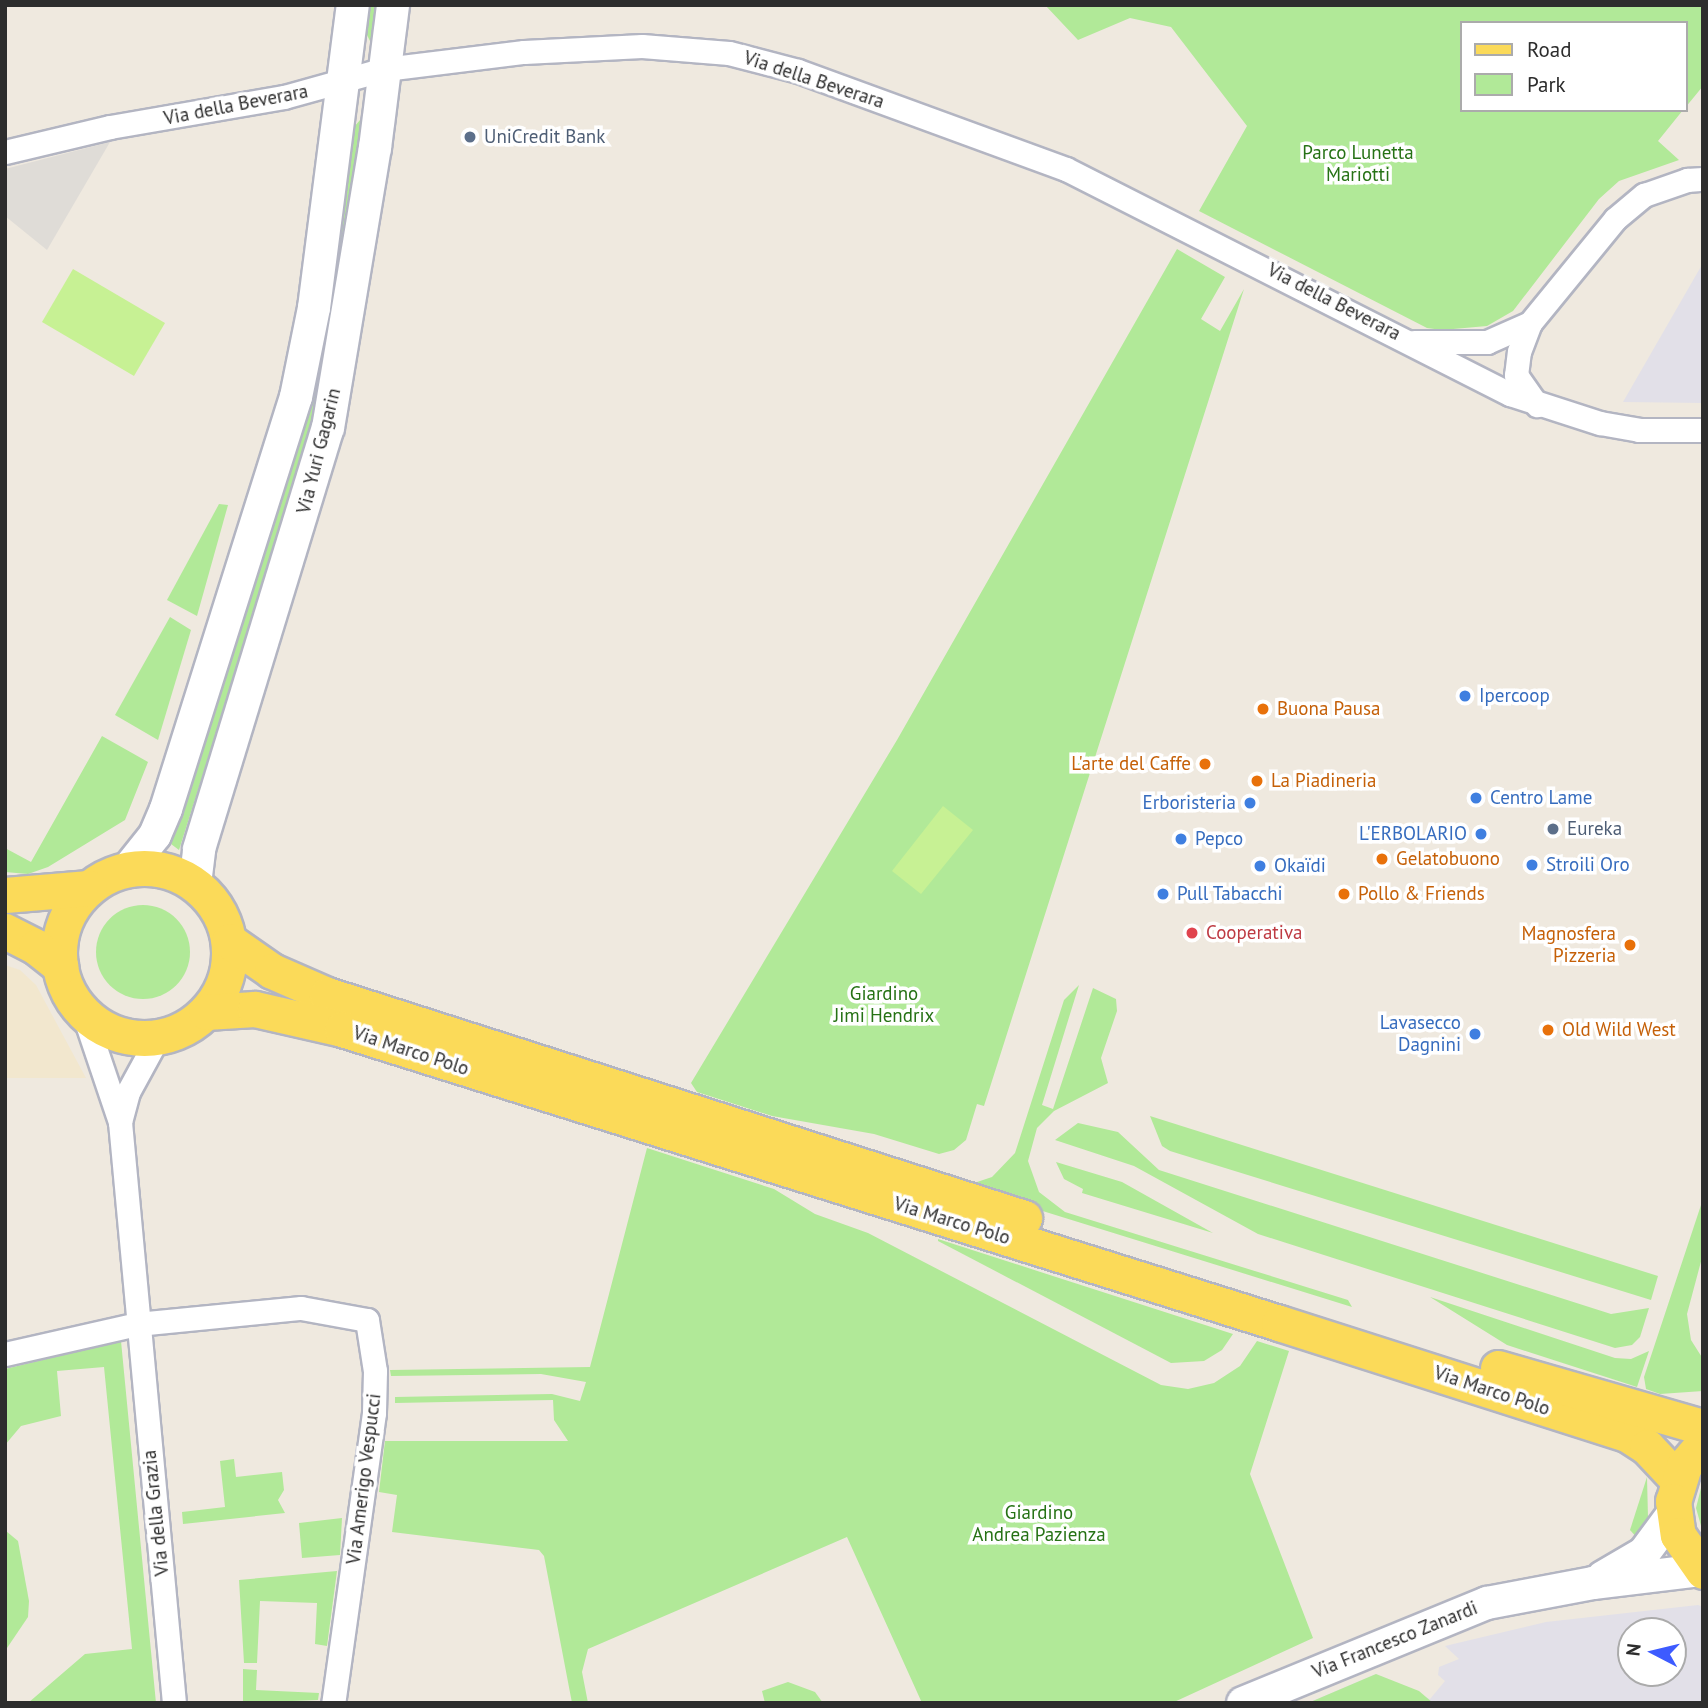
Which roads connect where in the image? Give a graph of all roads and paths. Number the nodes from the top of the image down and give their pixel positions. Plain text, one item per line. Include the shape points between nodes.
1 (353, 5) edge
2 (393, 5) edge
3 (385, 69) junction
4 (343, 84) junction
5 (5, 152) edge
6 (1703, 179) edge
7 (1530, 323) junction
8 (1413, 342) junction
9 (1536, 405) junction
10 (1703, 430) edge
11 (128, 869) junction
12 (195, 884) junction
13 (89, 888) junction
14 (5, 895) edge
15 (5, 931) edge
16 (229, 941) junction
17 (60, 966) junction
18 (83, 1012) junction
19 (206, 1012) junction
20 (158, 1037) junction
21 (120, 1122) junction
22 (137, 1324) junction
23 (5, 1354) edge
24 (1703, 1427) edge
25 (1703, 1444) edge
26 (1678, 1480) junction
27 (1673, 1514) junction
28 (1702, 1571) edge
29 (1593, 1583) junction
30 (174, 1703) edge
31 (333, 1703) edge
32 (1242, 1703) edge

1 - 4 main road, Via Yuri Gagarin
2 - 3 main road, Via Yuri Gagarin
3 - 4 street, Via della Beverara
3 - 8 street, Via della Beverara via 524,52 642,46 701,49 765,61 1066,169
3 - 12 main road, Via Yuri Gagarin via 328,428 199,849
4 - 5 street, Via della Beverara
4 - 11 main road, Via Yuri Gagarin via 314,308 296,397 166,809 155,835
6 - 7 street, Via della Beverara via 1644,195 1615,219
7 - 8 street, Via della Beverara via 1487,342
7 - 9 street, Via della Beverara via 1516,375
8 - 9 street, Via della Beverara via 1443,364
9 - 10 street, Via della Beverara via 1639,430
11 - 12 main road via 162,869
11 - 13 main road
12 - 16 main road via 219,912
13 - 14 main road
13 - 17 main road via 64,924
15 - 17 main road
16 - 19 main road via 226,976
16 - 24 main road, Via Marco Polo via 284,977 351,1003 1638,1412
17 - 18 main road via 66,988
18 - 20 main road via 121,1035
18 - 21 street, Via della Grazia
19 - 20 main road via 189,1026
19 - 26 main road, Via Marco Polo via 255,1009 342,1029 1279,1323 1627,1434 1647,1447
20 - 21 street, Via della Grazia via 128,1092
21 - 22 street, Via della Grazia
22 - 23 street
22 - 30 street, Via della Grazia
22 - 31 street, Via Amerigo Vespucci via 312,1307 358,1315 370,1324 374,1413
25 - 26 main road via 1690,1456
26 - 27 main road
27 - 28 main road via 1682,1544
27 - 29 main road, Via Francesco Zanardi via 1644,1553
28 - 29 main road, Via Francesco Zanardi
29 - 32 main road, Via Francesco Zanardi via 1500,1600 1451,1615

